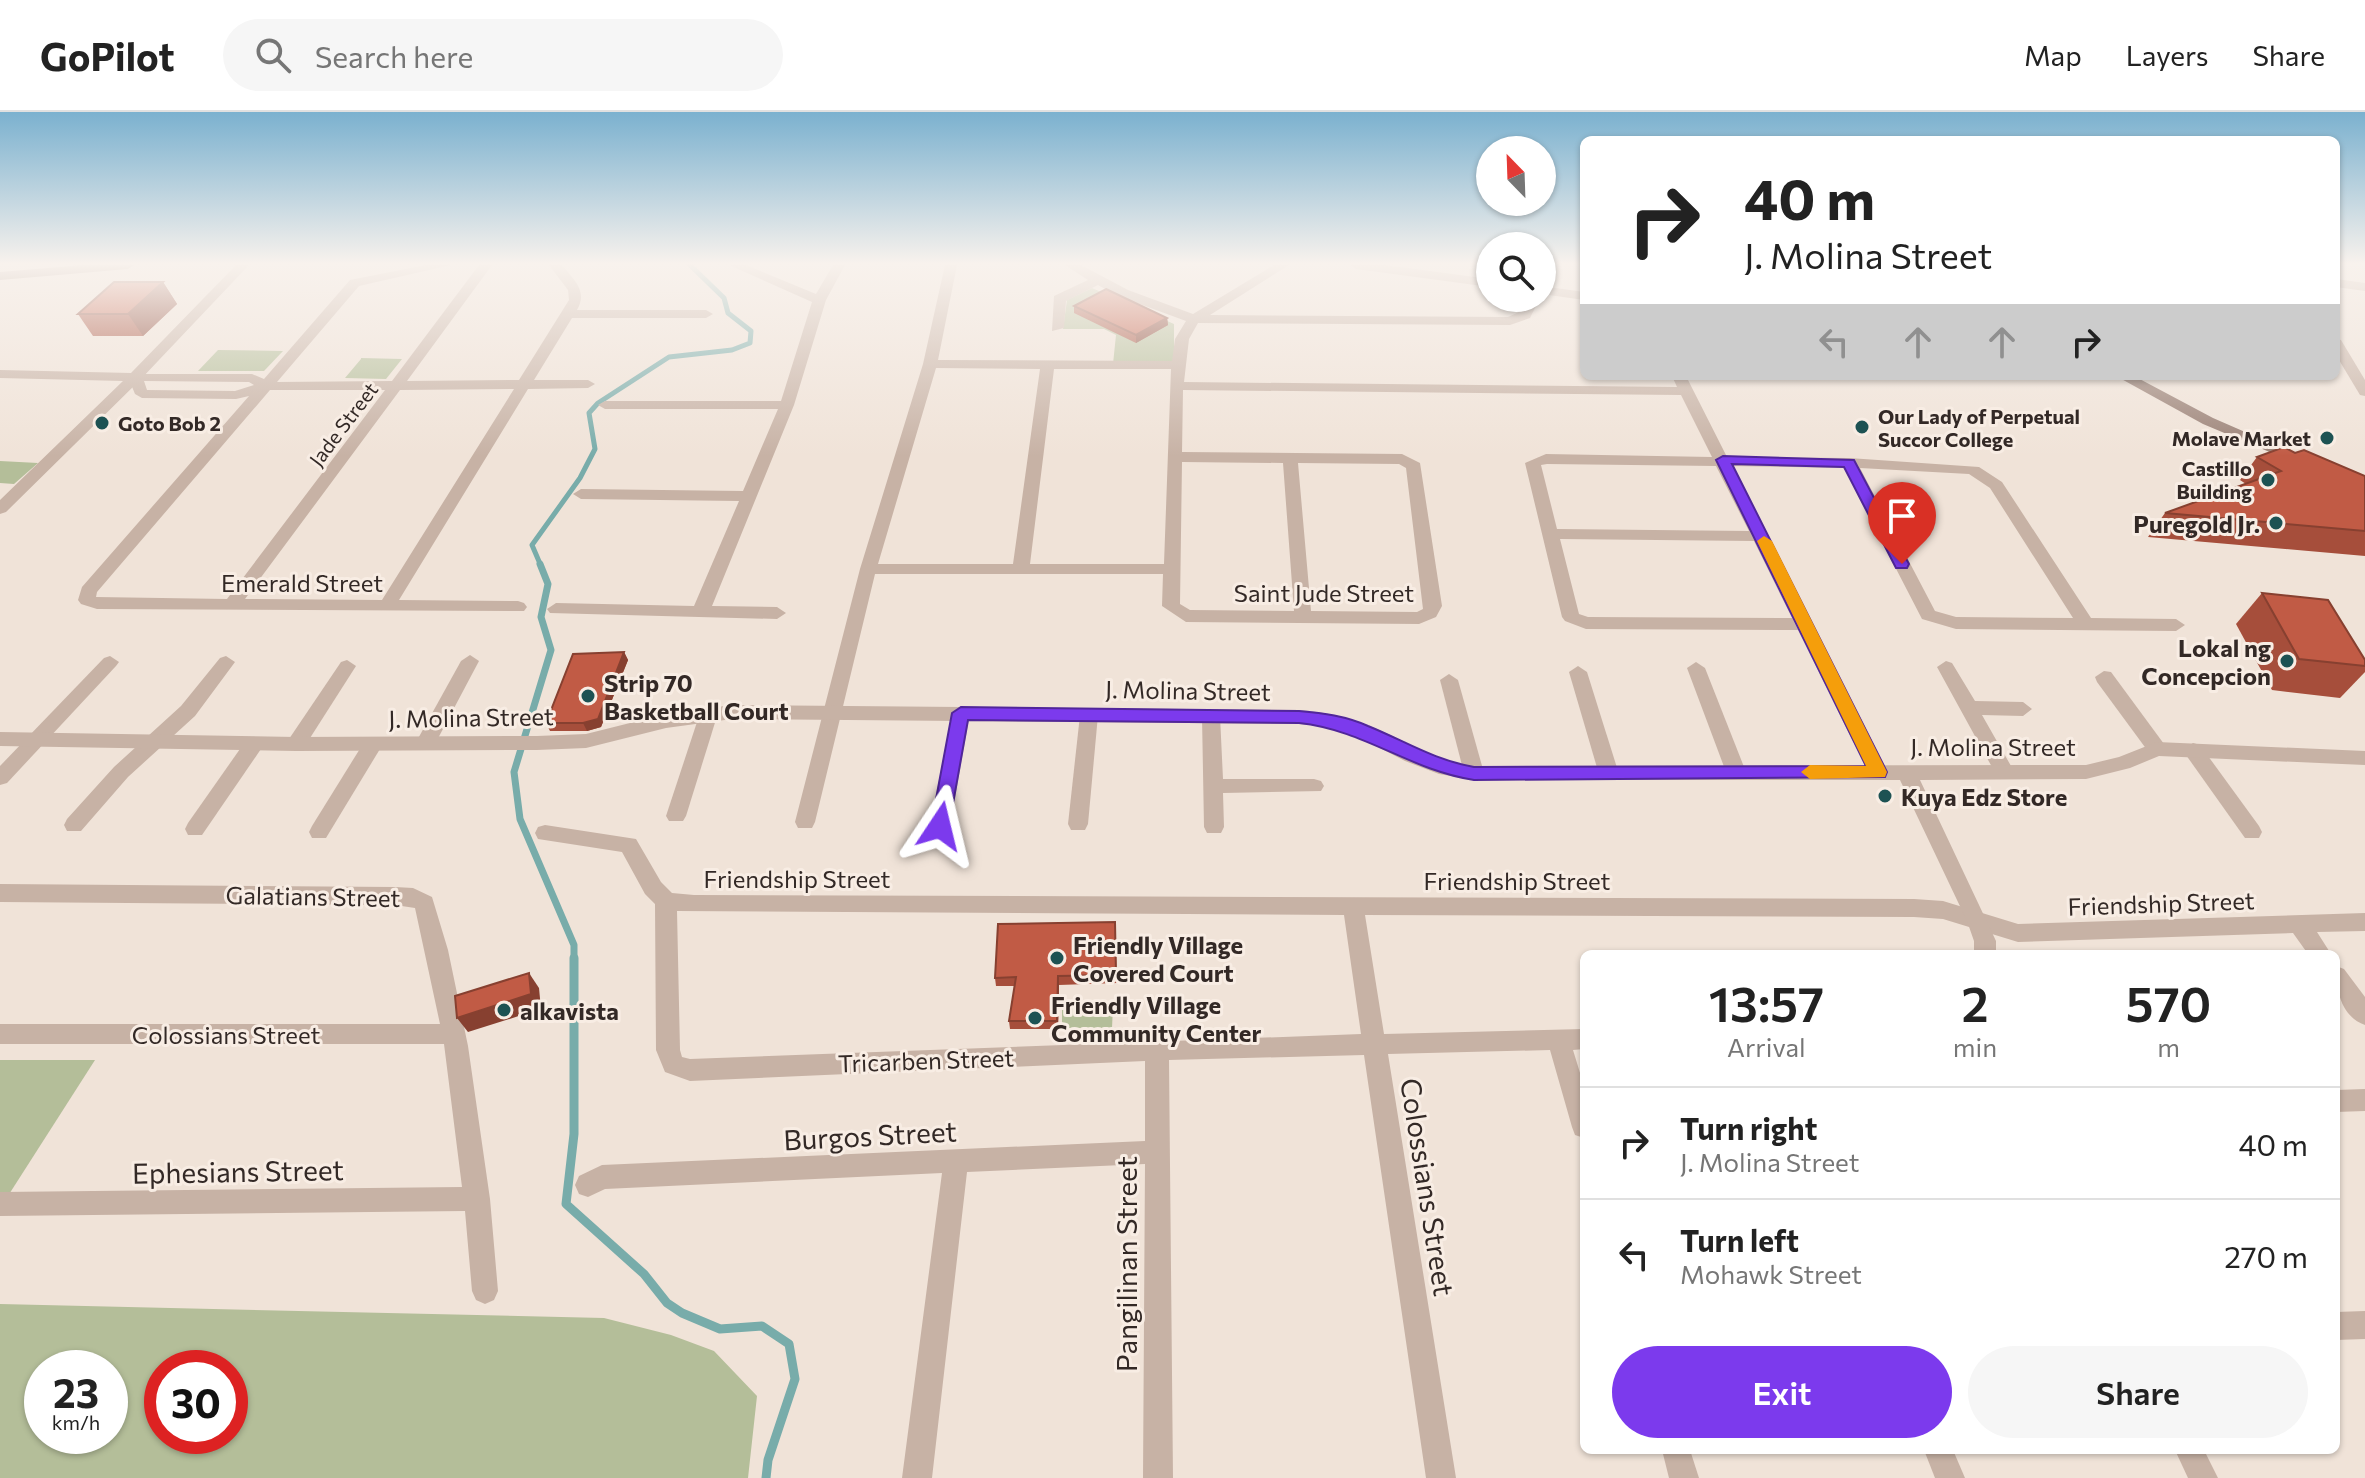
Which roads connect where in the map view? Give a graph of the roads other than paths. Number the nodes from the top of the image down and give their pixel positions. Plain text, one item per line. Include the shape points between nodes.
1 (182, 329) edge
2 (315, 329) edge
3 (439, 329) edge
4 (559, 329) edge
5 (810, 329) edge
6 (937, 329) edge
7 (1188, 329) edge
8 (2340, 350) edge
9 (930, 364) junction
10 (1048, 364) junction
11 (1178, 365) junction
12 (0, 374) edge
13 (135, 377) junction
14 (2131, 380) edge
15 (398, 384) junction
16 (523, 384) junction
17 (588, 384) dead end
18 (1683, 384) edge
19 (266, 386) junction
20 (1176, 386) junction
21 (2365, 392) edge
22 (605, 405) dead end
23 (787, 405) junction
24 (1175, 457) junction
25 (1290, 457) junction
26 (1723, 460) junction
27 (1849, 463) junction
28 (2314, 465) edge
29 (581, 494) dead end
30 (750, 496) junction
31 (0, 509) edge
32 (1549, 534) junction
33 (1762, 536) junction
34 (868, 569) junction
35 (1021, 569) junction
36 (1170, 569) junction
37 (231, 605) junction
38 (387, 606) junction
39 (518, 607) dead end
40 (556, 609) dead end
41 (701, 611) junction
42 (777, 613) dead end
43 (1303, 617) junction
44 (1804, 624) junction
45 (2086, 624) junction
46 (2176, 625) dead end
47 (470, 661) dead end
48 (110, 662) dead end
49 (226, 662) dead end
50 (347, 666) dead end
51 (1946, 667) dead end
52 (1696, 668) dead end
53 (1578, 672) dead end
54 (2104, 677) dead end
55 (1449, 680) dead end
56 (1971, 708) junction
57 (2023, 709) dead end
58 (709, 713) junction
59 (834, 713) junction
60 (961, 713) junction
61 (1089, 715) junction
62 (1211, 716) junction
63 (0, 739) edge
64 (36, 739) junction
65 (152, 742) junction
66 (254, 744) junction
67 (296, 744) junction
68 (373, 744) junction
69 (425, 744) junction
70 (2157, 749) junction
71 (2193, 750) junction
72 (2365, 758) edge
73 (1608, 771) junction
74 (1736, 772) junction
75 (1878, 772) junction
76 (1906, 772) junction
77 (1474, 773) junction
78 (2005, 773) junction
79 (0, 778) edge
80 (1213, 786) junction
81 (1314, 786) dead end
82 (676, 816) dead end
83 (805, 822) dead end
84 (1078, 824) dead end
85 (74, 825) dead end
86 (940, 826) dead end
87 (1214, 827) dead end
88 (195, 829) dead end
89 (319, 832) dead end
90 (2252, 832) dead end
91 (545, 833) dead end
92 (0, 893) edge
93 (666, 901) junction
94 (1353, 906) junction
95 (1978, 921) junction
96 (2365, 922) edge
97 (2299, 925) junction
98 (1985, 950) edge
99 (2317, 950) edge
100 (2340, 981) edge
101 (2365, 1015) edge
102 (0, 1034) edge
103 (453, 1034) junction
104 (1580, 1039) edge
105 (1559, 1041) junction
106 (1373, 1047) junction
107 (1157, 1050) junction
108 (2365, 1100) edge
109 (2340, 1101) edge
110 (1580, 1113) edge
111 (1157, 1152) junction
112 (956, 1161) junction
113 (588, 1185) dead end
114 (477, 1199) junction
115 (0, 1204) edge
116 (485, 1291) dead end
117 (2365, 1325) edge
118 (2340, 1326) edge
119 (1677, 1454) edge
120 (1940, 1454) edge
121 (2191, 1454) edge
122 (917, 1478) edge
123 (1158, 1478) edge
124 (1441, 1478) edge
125 (1684, 1478) edge
126 (1950, 1478) edge
127 (2203, 1478) edge

1 - 13 street
2 - 19 street
3 - 15 street, Jade Street
4 - 16 street
5 - 23 street
6 - 9 street
7 - 11 street
8 - 21 street
9 - 10 street
9 - 34 street
10 - 11 street
10 - 35 street
11 - 20 street
12 - 13 street
13 - 19 street via 142,394 236,395
13 - 31 street
14 - 28 main road via 2225,429
15 - 16 street
15 - 19 street
15 - 37 street, Jade Street
16 - 17 street
16 - 38 street
18 - 20 street
18 - 26 street
19 - 37 street, Emerald Street via 88,591 87,600
20 - 24 street
22 - 23 street
23 - 30 street
24 - 25 street, Saint Jude Street
24 - 36 street, Saint Jude Street
25 - 43 street
25 - 43 street, Saint Jude Street via 1402,459 1414,466 1433,606 1419,618
26 - 27 street
26 - 32 street via 1536,460 1533,467
26 - 33 street
27 - 45 street via 1981,472 1996,485
27 - 45 street via 1928,615 1956,623
29 - 30 street
30 - 41 street
32 - 33 street
32 - 44 street via 1568,612 1586,623
33 - 44 street
34 - 35 street
34 - 59 street
35 - 36 street
36 - 43 street, Saint Jude Street via 1171,606 1178,613
37 - 38 street, Emerald Street
38 - 39 street, Emerald Street
40 - 41 street
41 - 42 street
44 - 75 street
45 - 46 street
47 - 69 street
48 - 64 street
49 - 65 street via 188,711
50 - 67 street
51 - 56 street
52 - 74 street
53 - 73 street
54 - 70 street
55 - 77 street
56 - 57 street
56 - 78 street
58 - 59 street, J. Molina Street
58 - 69 street, J. Molina Street via 586,741
58 - 82 street
59 - 60 street, J. Molina Street
59 - 83 street
60 - 61 street, J. Molina Street
60 - 86 street
61 - 62 street, J. Molina Street
61 - 84 street
62 - 77 street, J. Molina Street via 1331,720 1435,765
62 - 80 street
63 - 64 street, J. Molina Street
64 - 65 street, J. Molina Street
64 - 79 street
65 - 66 street, J. Molina Street
65 - 85 street
66 - 67 street, J. Molina Street
66 - 88 street
67 - 68 street, J. Molina Street
68 - 69 street, J. Molina Street
68 - 89 street
70 - 71 street, J. Molina Street
70 - 78 street, J. Molina Street via 2086,772
71 - 72 street, J. Molina Street
71 - 90 street
73 - 74 street, J. Molina Street
73 - 77 street, J. Molina Street
74 - 75 street, J. Molina Street
75 - 76 street, J. Molina Street
76 - 78 street, J. Molina Street
76 - 95 street
80 - 81 street
80 - 87 street
91 - 93 street via 629,845
92 - 103 street, Galatians Street via 413,897 424,903 428,916
93 - 94 street, Friendship Street
93 - 107 street, Tricarben Street via 668,1050 673,1065 690,1070
94 - 95 street, Friendship Street via 1914,908
94 - 106 street, Colossians Street
95 - 97 street, Friendship Street via 2018,933
95 - 98 street
96 - 97 street, Friendship Street
97 - 99 street
100 - 101 street
102 - 103 street, Colossians Street
103 - 114 street, Galatians Street
104 - 105 street, Tricarben Street
105 - 106 street, Tricarben Street
105 - 110 street
106 - 107 street, Tricarben Street
106 - 124 street, Colossians Street
107 - 111 street, Pangilinan Street
108 - 109 street
111 - 112 street, Burgos Street
111 - 123 street, Pangilinan Street
112 - 113 street, Burgos Street via 602,1177
112 - 122 street
114 - 115 street, Ephesians Street
114 - 116 street, Galatians Street
117 - 118 street
119 - 125 street
120 - 126 street
121 - 127 street

